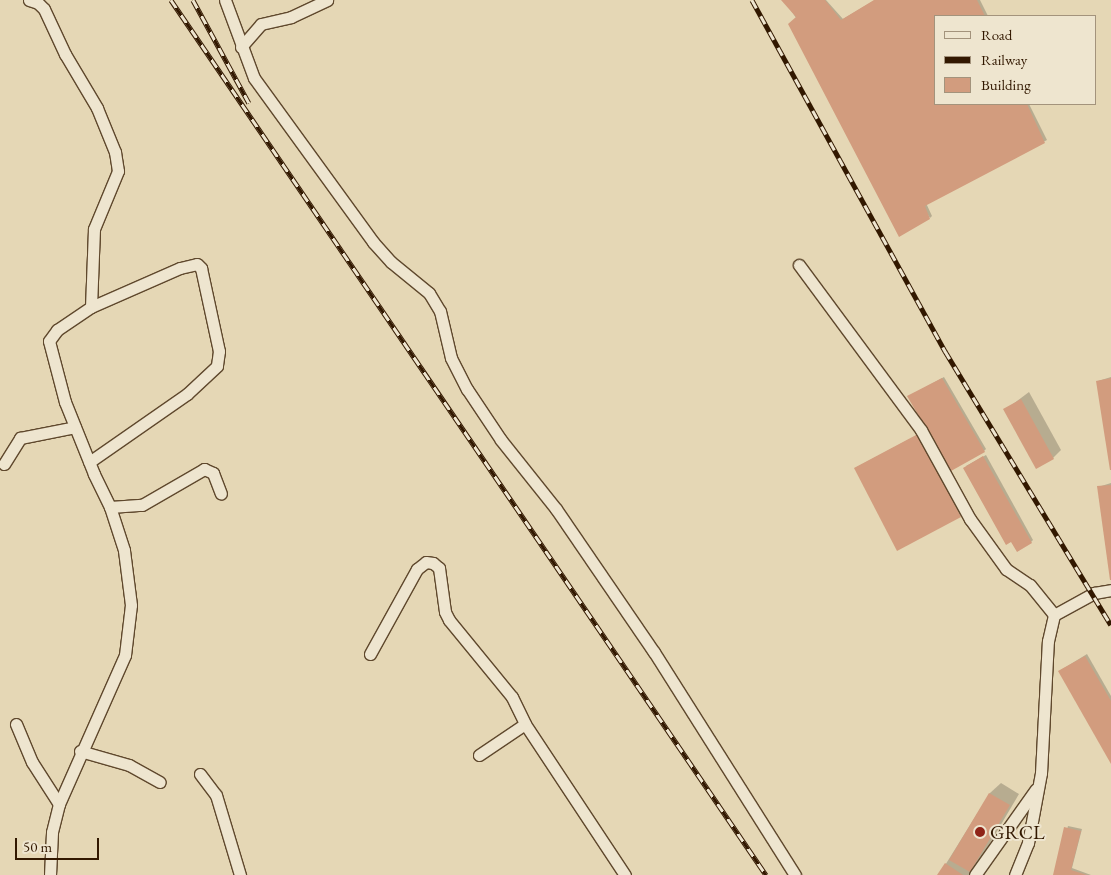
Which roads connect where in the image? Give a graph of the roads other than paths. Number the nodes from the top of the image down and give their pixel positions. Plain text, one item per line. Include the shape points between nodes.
1 (28, 0) edge
2 (225, 0) edge
3 (327, 0) edge
4 (241, 47) junction
5 (799, 265) dead end
6 (91, 307) junction
7 (75, 426) junction
8 (89, 462) junction
9 (4, 464) dead end
10 (220, 494) dead end
11 (110, 507) junction
12 (1111, 590) edge
13 (1054, 615) junction
14 (370, 654) dead end
15 (16, 724) dead end
16 (525, 724) junction
17 (80, 752) junction
18 (479, 755) dead end
19 (200, 774) dead end
20 (160, 782) dead end
21 (1038, 786) junction
22 (58, 804) junction
23 (50, 875) edge
24 (240, 875) edge
25 (625, 875) edge
26 (795, 875) edge
27 (975, 875) edge
28 (1015, 875) edge

1 - 6 street via 44,9 65,54 97,108 115,152 118,171 94,229
2 - 4 street
3 - 4 street via 291,17 261,24
4 - 26 street via 254,78 373,242 391,262 430,292 440,310 451,358 468,389 501,440 556,509 654,652
5 - 13 street via 921,430 970,519 1006,569 1030,585
6 - 7 street via 57,330 49,341 55,373
6 - 8 street via 180,268 198,264 219,351 212,372 187,394
7 - 8 street
7 - 9 street via 20,438
8 - 11 street
10 - 11 street via 212,473 204,469 142,505
11 - 17 street via 124,550 131,605 125,656
12 - 13 street via 1094,593
13 - 21 street via 1048,641
14 - 16 street via 417,569 426,562 433,563 439,568 449,620 512,697
15 - 22 street via 32,762
16 - 18 street
16 - 25 street
17 - 20 street via 129,765
17 - 22 street
19 - 24 street via 216,795
21 - 27 street
21 - 28 street via 1028,844
22 - 23 street via 52,832

